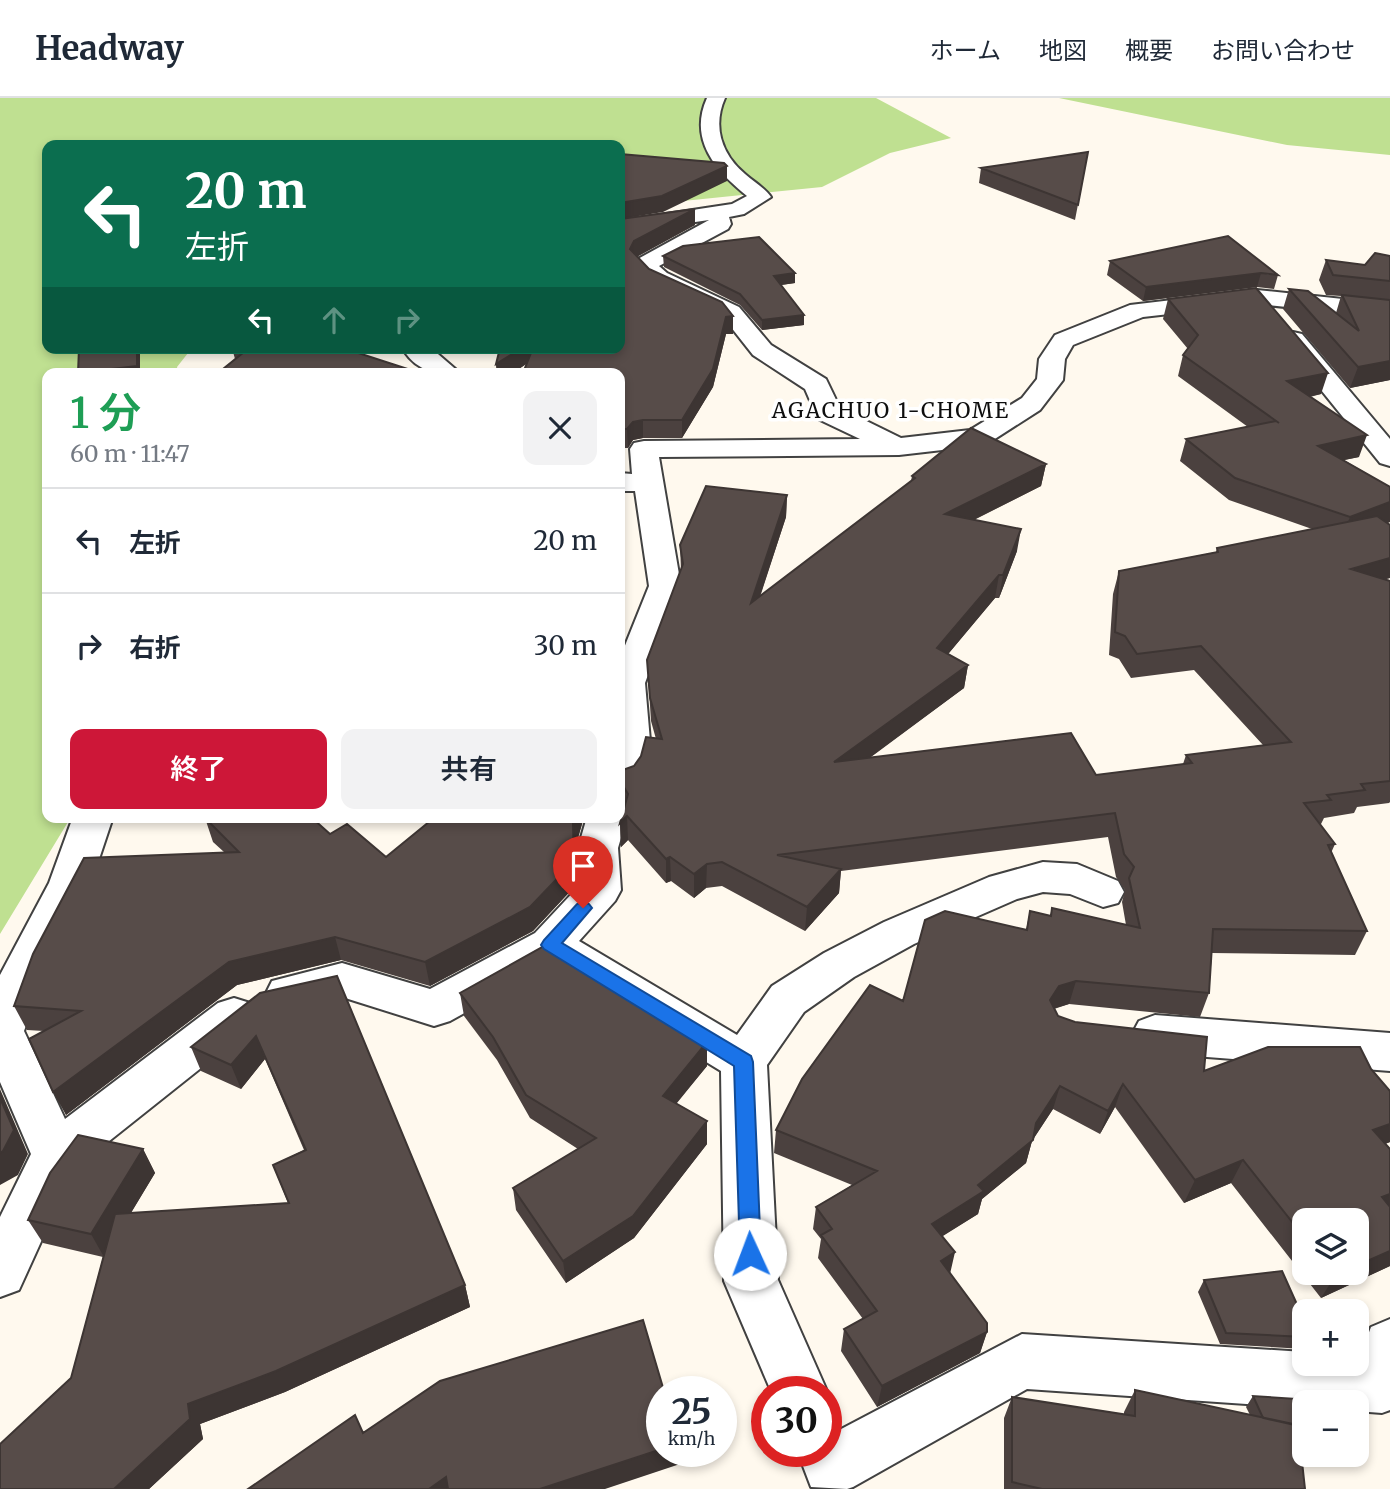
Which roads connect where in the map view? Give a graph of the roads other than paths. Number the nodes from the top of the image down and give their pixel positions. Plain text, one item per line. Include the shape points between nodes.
1 (716, 98) edge
2 (719, 213) junction
3 (625, 226) edge
4 (1257, 298) junction
5 (1390, 311) edge
6 (421, 354) edge
7 (440, 368) edge
8 (899, 447) junction
9 (1388, 451) edge
10 (634, 482) edge
11 (625, 678) edge
12 (625, 696) edge
13 (625, 763) edge
14 (91, 823) edge
15 (605, 823) edge
16 (1103, 892) dead end
17 (550, 945) junction
18 (1121, 1030) edge
19 (1390, 1052) edge
20 (744, 1062) junction
21 (56, 1154) junction
22 (0, 1272) edge
23 (1390, 1346) edge
24 (792, 1376) edge
25 (833, 1468) edge

1 - 2 street via 709,110 710,131 720,160 761,197 737,210
2 - 3 street
2 - 8 street via 720,224 643,265 659,278 731,312 762,350 817,385 828,413
4 - 5 street
4 - 8 street via 1138,310 1065,340 1052,359 1050,380 1031,404 976,438
4 - 9 street
6 - 7 street
8 - 10 street via 644,449
10 - 11 street via 665,586
12 - 13 street via 632,741
14 - 21 street via 70,883 21,977 1,1031
15 - 17 street via 598,848 600,890
16 - 20 street via 1077,879 1043,877 1004,888 899,933 788,999
17 - 20 street
17 - 21 street via 434,1007 342,980 254,1001
18 - 19 street
20 - 24 street via 751,1281
21 - 22 street
23 - 25 street via 1382,1385 1022,1361

